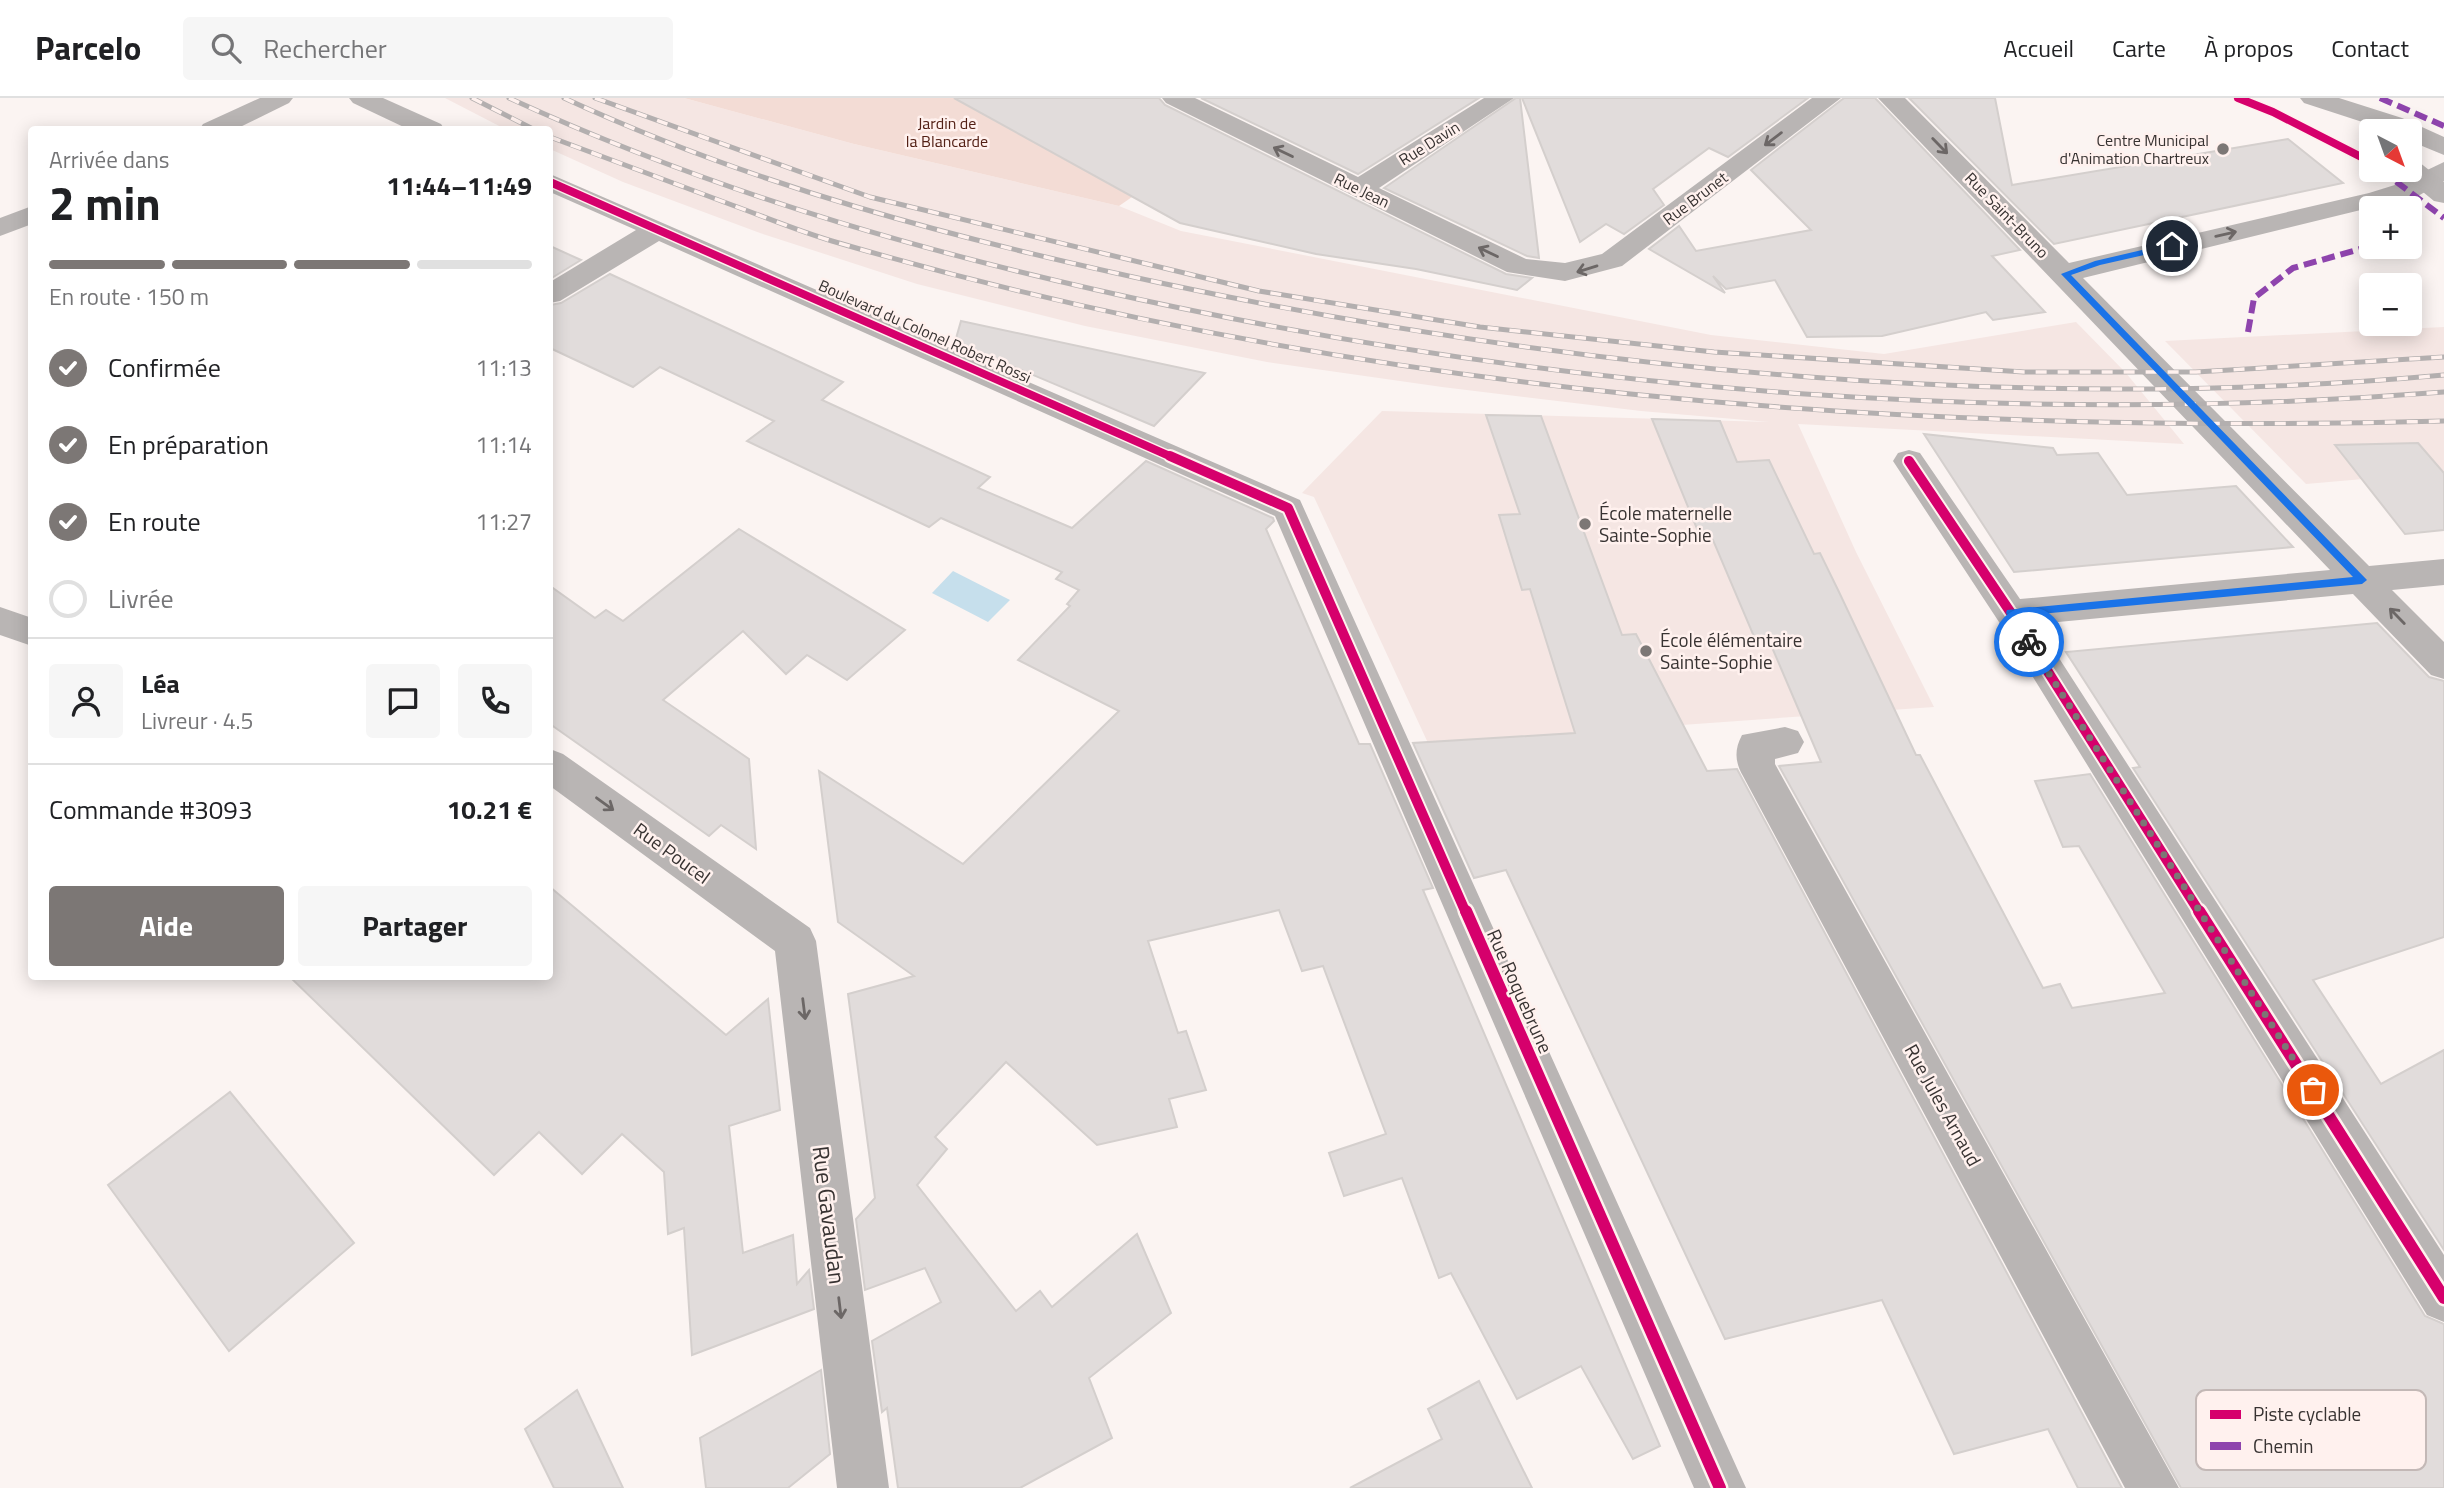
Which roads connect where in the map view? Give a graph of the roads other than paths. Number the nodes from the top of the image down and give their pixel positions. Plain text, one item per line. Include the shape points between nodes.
1 (280, 98) edge
2 (362, 98) edge
3 (1175, 98) edge
4 (1501, 98) edge
5 (1828, 98) edge
6 (1891, 98) edge
7 (2316, 99) edge
8 (220, 126) edge
9 (423, 126) edge
10 (2359, 131) edge
11 (2444, 147) edge
12 (2431, 178) edge
13 (553, 183) edge
14 (1358, 189) junction
15 (28, 216) edge
16 (0, 228) edge
17 (657, 230) junction
18 (1552, 274) joint
19 (2065, 274) junction
20 (553, 292) edge
21 (1909, 461) dead end
22 (1288, 508) joint
23 (2444, 572) edge
24 (2362, 580) junction
25 (2011, 613) junction
26 (0, 621) edge
27 (28, 631) edge
28 (2444, 665) edge
29 (1785, 742) dead end
30 (553, 767) edge
31 (795, 941) joint
32 (2444, 1298) edge
33 (852, 1481) edge
34 (1720, 1488) edge
35 (2154, 1488) edge

1 - 8 street
2 - 9 street
14 -> 3 street, Rue Jean
4 - 14 street, Rue Davin
5 -> 18 street, Rue Brunet via 1612,260 1584,271
6 -> 19 street, Rue Saint-Bruno
7 - 10 main road
7 - 11 main road via 2393,123
19 -> 12 street via 2098,262 2376,201
13 - 17 street, Boulevard du Colonel Robert Rossi
18 -> 14 street, Rue Jean via 1517,266
15 - 16 street
17 - 20 street
17 - 22 street, Boulevard du Colonel Robert Rossi
19 - 24 street, Rue Saint-Bruno
21 - 25 street
22 - 34 street, Rue Roquebrune
23 - 24 street
24 - 25 street
28 -> 24 street, Rue Saint-Bruno
25 - 32 street
26 - 27 street
29 - 35 street, Rue Jules Arnaud via 1755,746 1756,765
30 -> 31 street, Rue Poucel
31 -> 33 street, Rue Gavaudan

